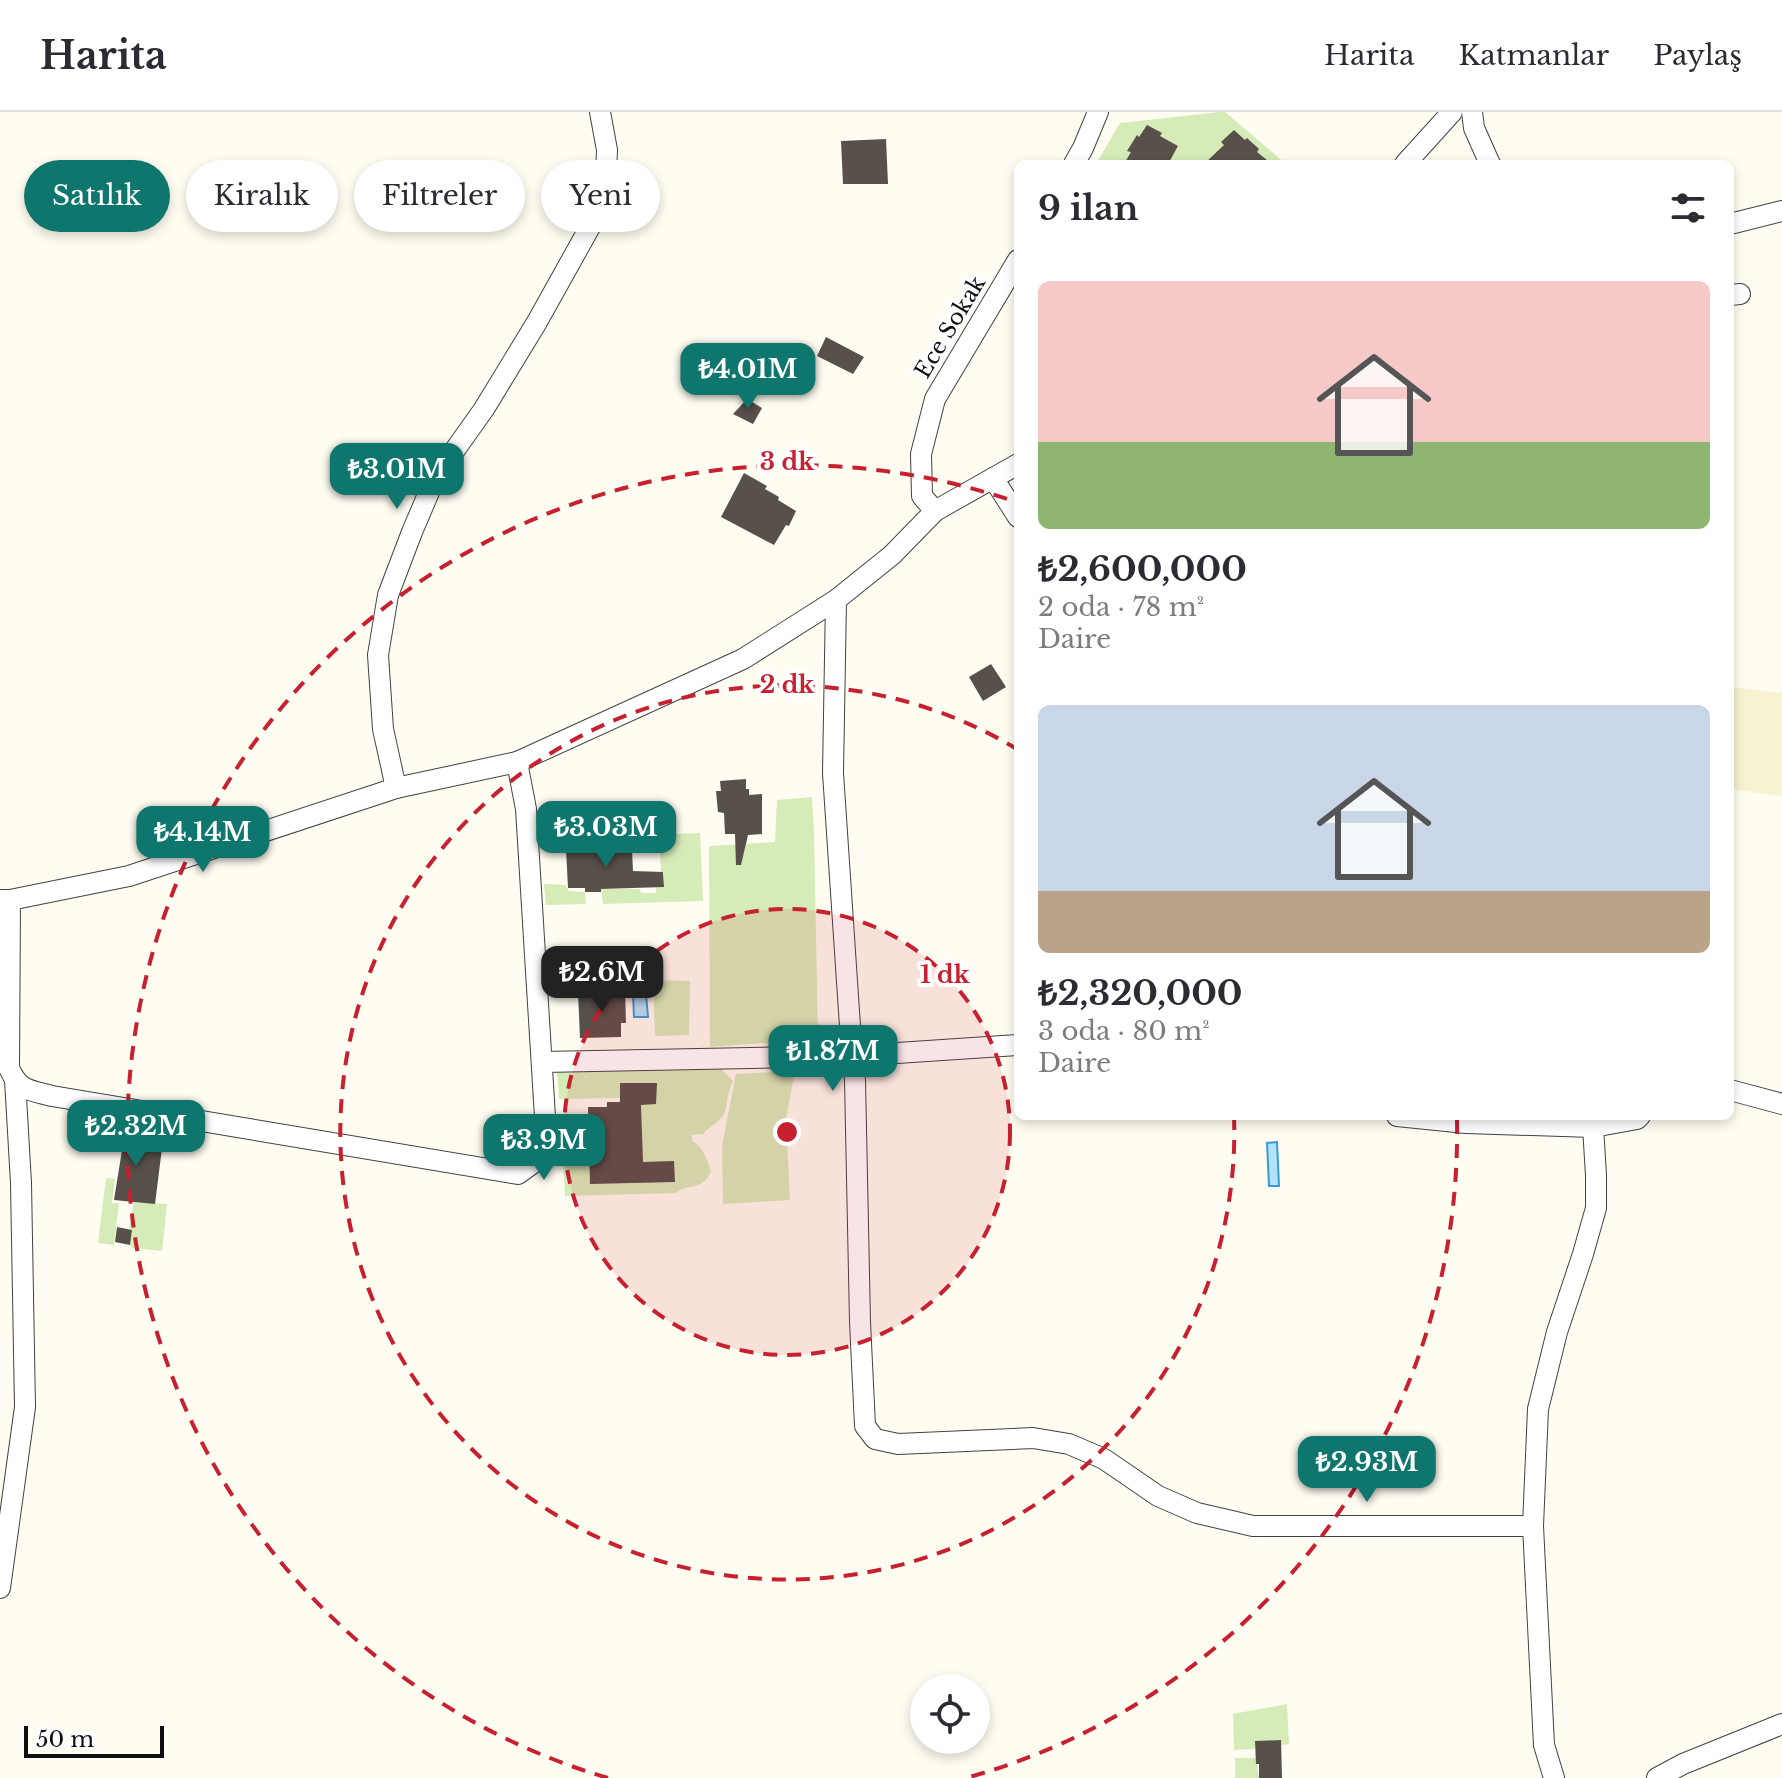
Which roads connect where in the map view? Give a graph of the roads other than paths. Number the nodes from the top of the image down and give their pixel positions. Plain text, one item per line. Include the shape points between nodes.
1 (600, 112) edge
2 (1098, 112) edge
3 (1452, 112) edge
4 (1472, 112) edge
5 (1076, 160) edge
6 (1409, 160) edge
7 (1488, 160) edge
8 (1782, 211) edge
9 (1734, 223) edge
10 (1014, 267) edge
11 (1014, 466) edge
12 (993, 478) junction
13 (935, 511) junction
14 (1014, 511) edge
15 (836, 600) junction
16 (517, 762) junction
17 (396, 788) junction
18 (5, 900) edge
19 (1014, 1045) edge
20 (852, 1056) junction
21 (542, 1062) junction
22 (15, 1080) junction
23 (1734, 1091) edge
24 (1782, 1104) edge
25 (1436, 1120) edge
26 (1632, 1120) edge
27 (1593, 1127) junction
28 (1533, 1526) junction
29 (0, 1588) edge
30 (1782, 1724) edge
31 (1554, 1778) edge
32 (1657, 1778) edge

1 - 17 street via 607,150 605,200 484,409 435,478 388,595 378,655 383,729
2 - 5 street
3 - 6 street
4 - 7 street
8 - 9 street
10 - 13 street, Ece Sokak via 935,399 921,454 922,496
11 - 12 street
12 - 13 street
12 - 14 street
13 - 15 street
15 - 16 street via 743,659
15 - 20 street via 833,773
16 - 17 street
16 - 21 street via 526,809
17 - 18 street via 129,876
18 - 22 street via 9,1068
19 - 20 street
20 - 21 street
20 - 28 street via 865,1426 875,1439 898,1444 1033,1438 1069,1444 1104,1459 1158,1496 1197,1513 1253,1526
21 - 22 street via 544,1140 536,1161 518,1174 52,1096 24,1089
22 - 29 street via 25,1407
23 - 24 street
25 - 27 street
26 - 27 street
27 - 28 street via 1596,1208 1538,1409
28 - 31 street via 1544,1745
30 - 32 street

